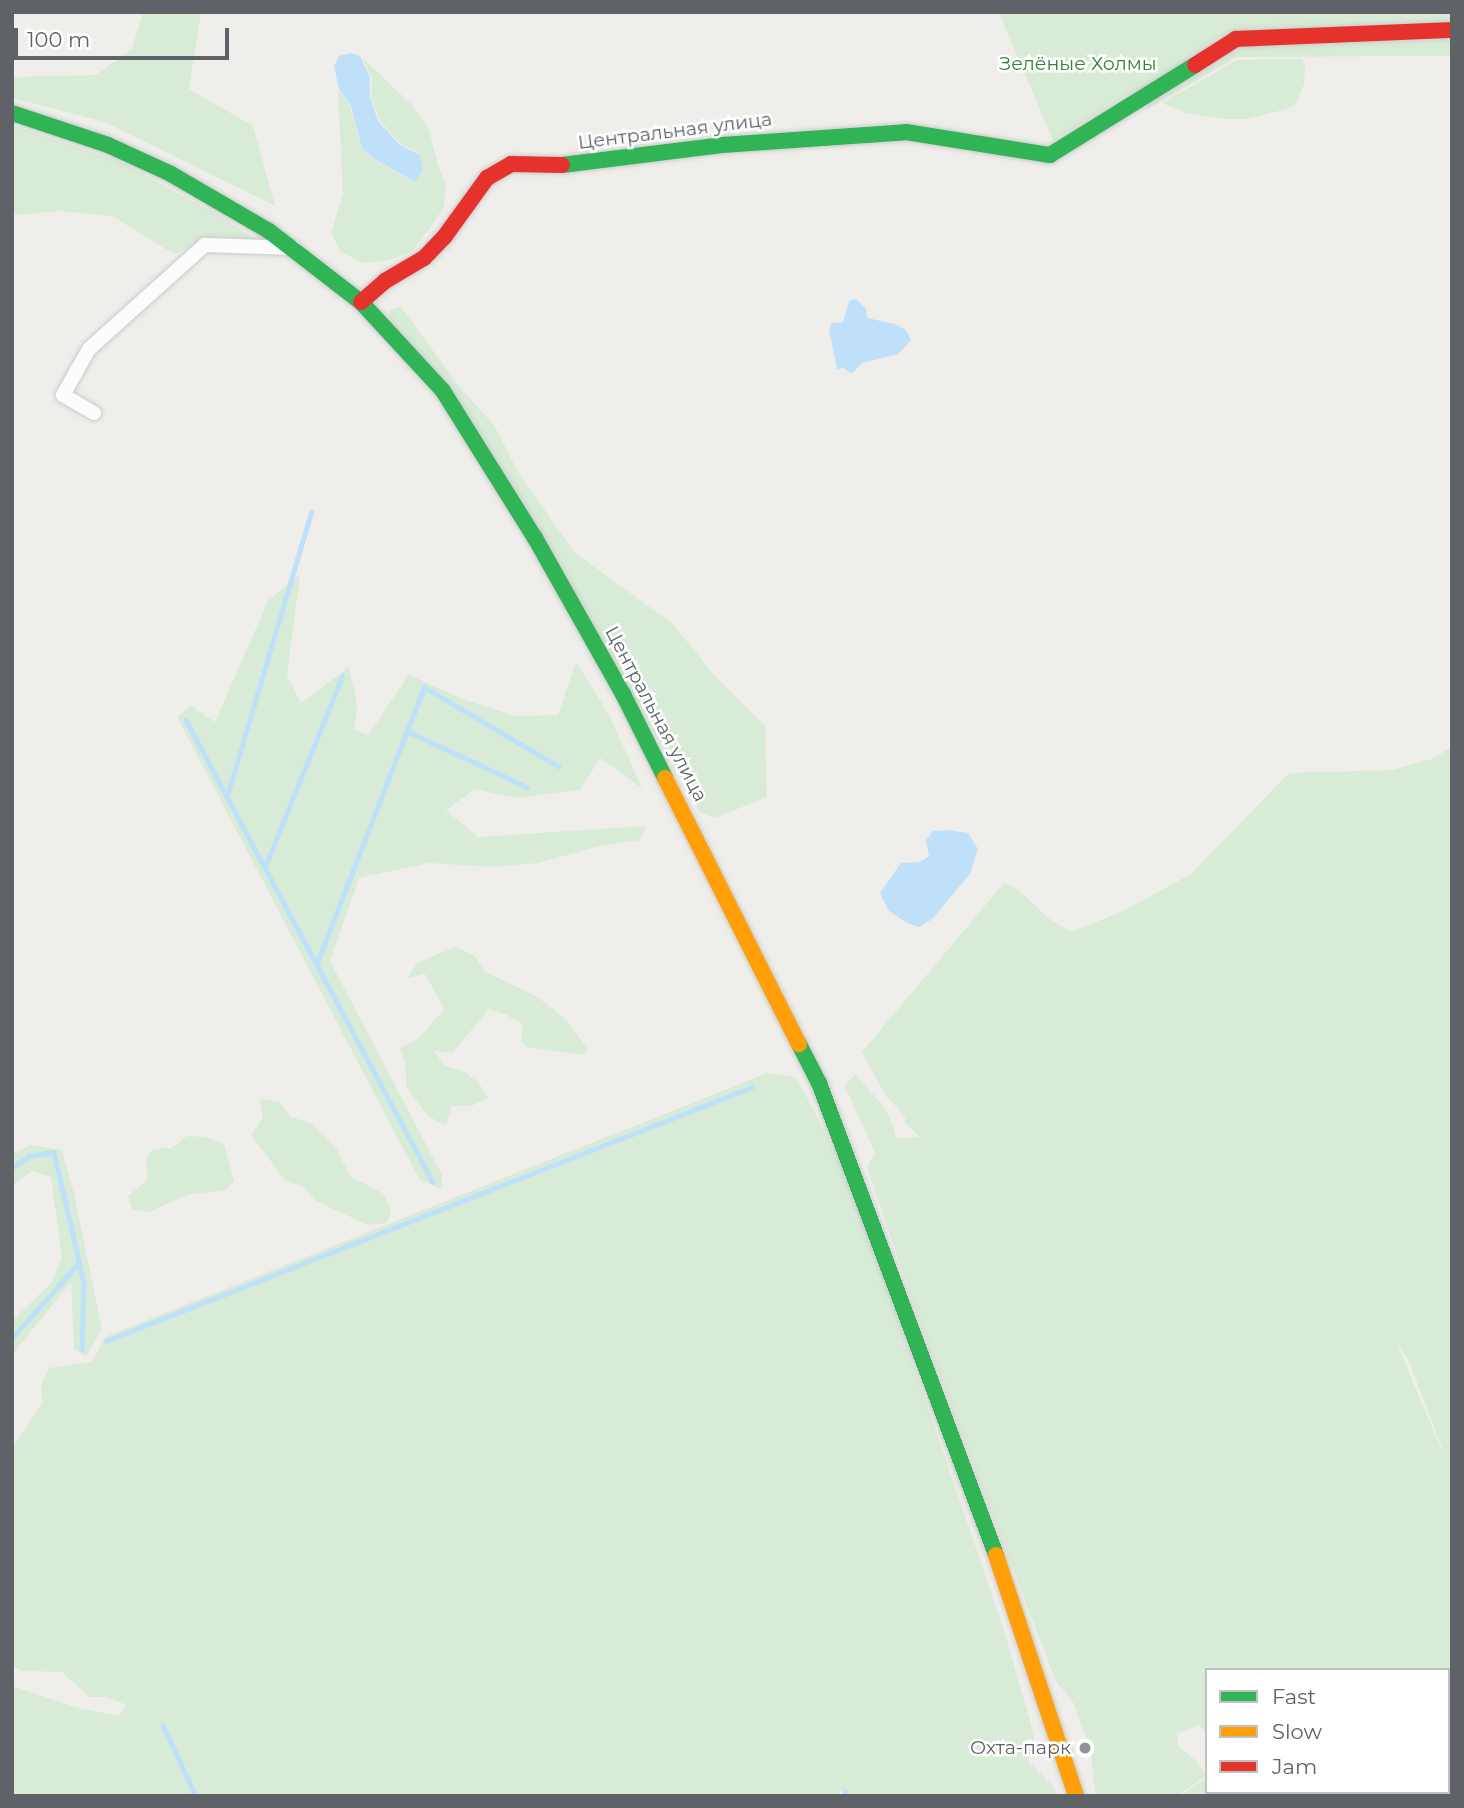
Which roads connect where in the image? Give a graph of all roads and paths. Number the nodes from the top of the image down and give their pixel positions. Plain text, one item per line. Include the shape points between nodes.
1 (1452, 30) edge
2 (12, 113) edge
3 (295, 248) junction
4 (361, 302) junction
5 (94, 413) dead end
6 (1076, 1796) edge

1 - 4 street, Центральная улица via 1236,39 1050,155 906,132 722,145 571,165 511,164 487,178 424,258
2 - 3 street, Центральная улица via 108,145 171,174
3 - 4 street, Центральная улица
3 - 5 street via 205,245 89,349 64,395
4 - 6 street, Центральная улица via 443,391 528,527 623,694 804,1051 852,1163 972,1484

